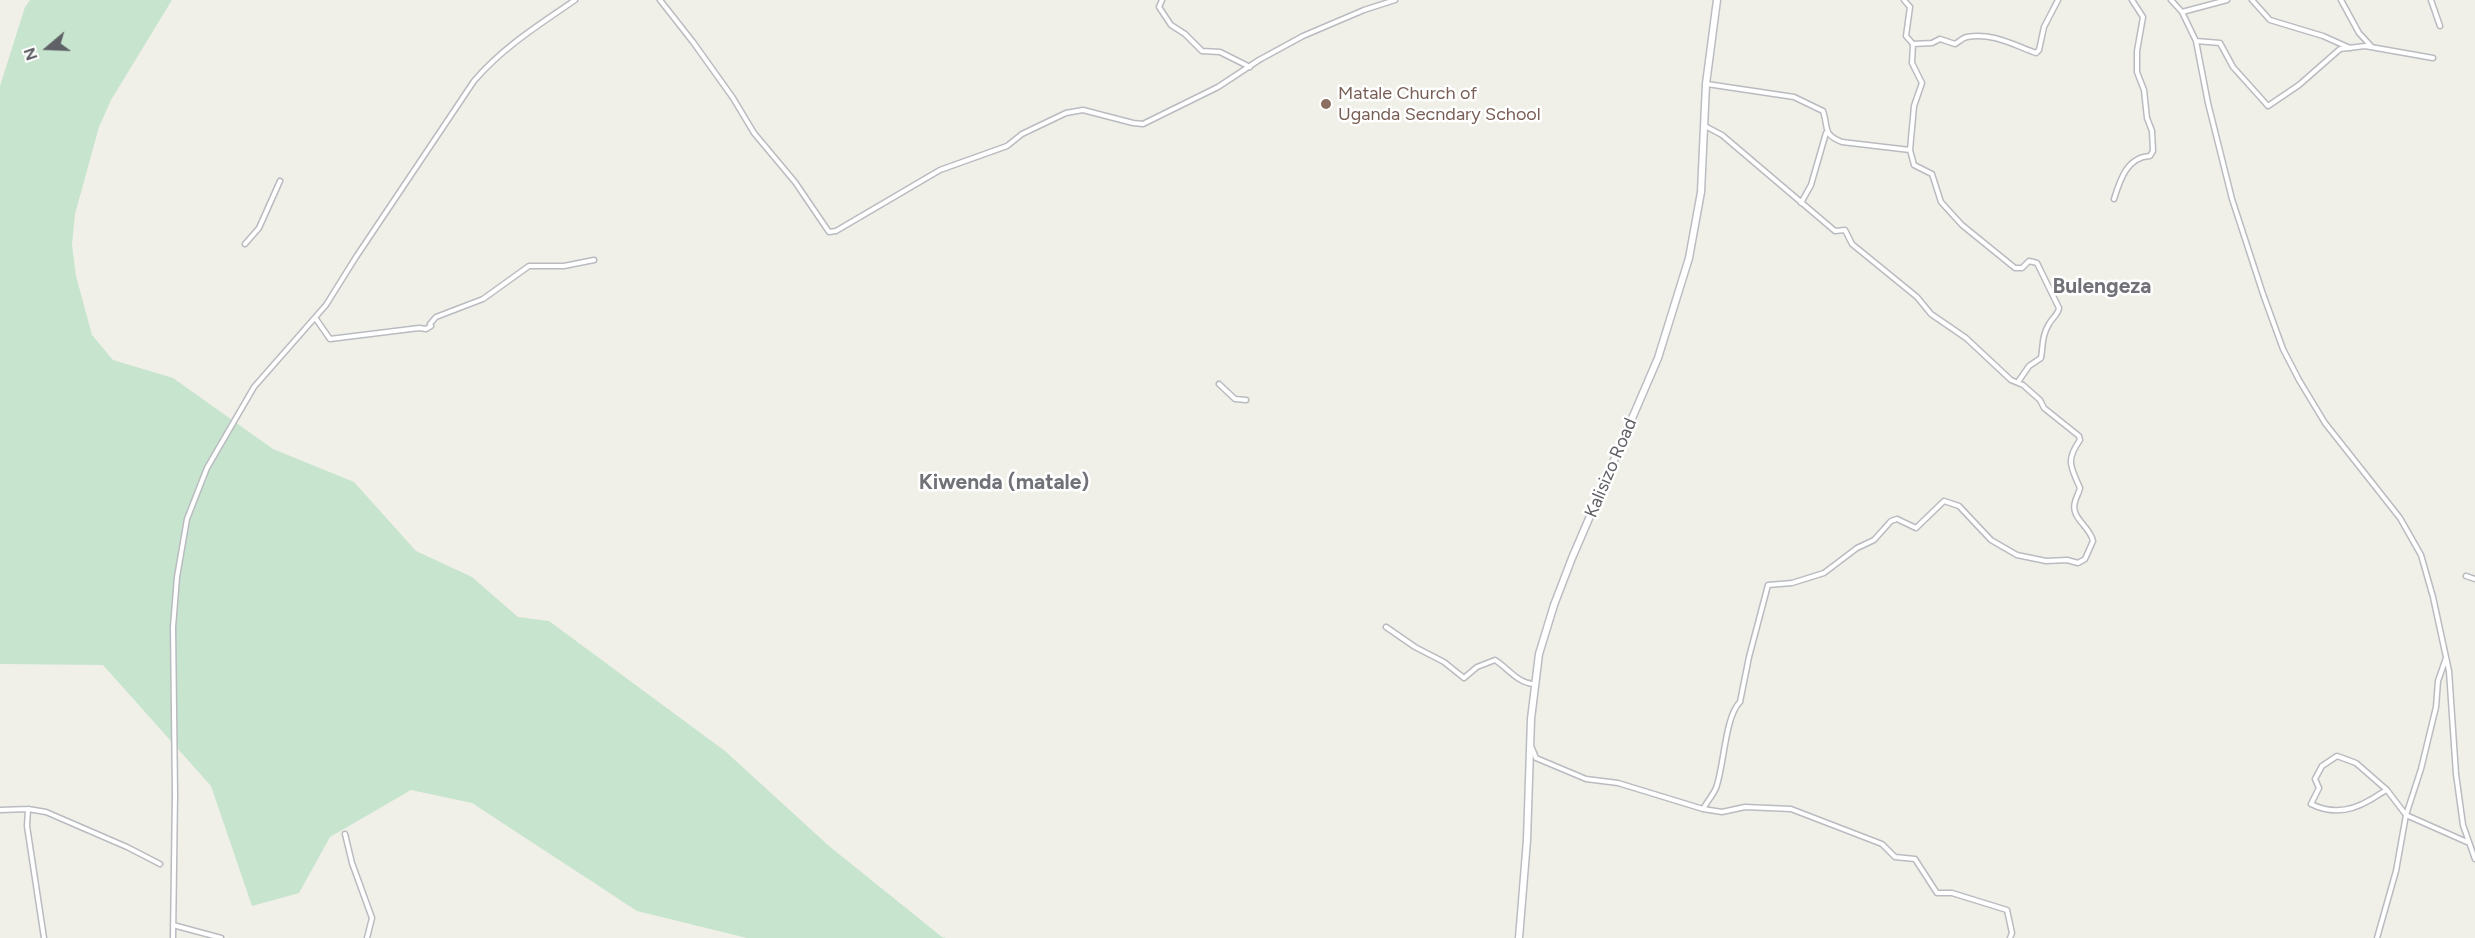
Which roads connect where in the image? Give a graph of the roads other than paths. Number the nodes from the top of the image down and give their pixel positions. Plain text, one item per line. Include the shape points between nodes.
1 (575, 0) edge
2 (660, 0) edge
3 (1162, 0) edge
4 (1395, 0) edge
5 (1717, 0) edge
6 (1904, 0) edge
7 (2058, 0) edge
8 (2132, 0) edge
9 (2171, 0) edge
10 (2227, 0) edge
11 (2252, 0) edge
12 (2341, 0) edge
13 (2431, 0) edge
14 (2182, 12) junction
15 (2440, 26) dead end
16 (2196, 41) junction
17 (1913, 44) junction
18 (2373, 47) junction
19 (2350, 48) junction
20 (2433, 58) dead end
21 (1250, 67) junction
22 (1706, 84) junction
23 (1705, 126) junction
24 (1827, 133) junction
25 (1910, 150) junction
26 (280, 181) dead end
27 (2114, 199) dead end
28 (1802, 203) junction
29 (245, 244) dead end
30 (594, 260) dead end
31 (316, 319) junction
32 (2018, 382) junction
33 (1219, 384) dead end
34 (1246, 400) dead end
35 (2466, 576) dead end
36 (2475, 579) edge
37 (1386, 627) dead end
38 (2447, 657) junction
39 (1534, 684) junction
40 (1530, 742) junction
41 (2387, 790) junction
42 (28, 809) junction
43 (1703, 809) junction
44 (0, 810) edge
45 (2406, 815) junction
46 (345, 834) dead end
47 (2468, 843) junction
48 (2474, 851) edge
49 (2475, 859) edge
50 (160, 864) dead end
51 (173, 926) junction
52 (44, 938) edge
53 (173, 938) edge
54 (220, 938) edge
55 (367, 938) edge
56 (1519, 938) edge
57 (2010, 938) edge
58 (2377, 938) edge

1 - 31 street via 502,51 474,81
2 - 21 street via 829,232 940,170 1006,146 1066,113 1083,110 1143,124
3 - 21 street via 1159,8 1171,25 1202,51 1220,52
4 - 21 street via 1303,36
5 - 22 street, Kalisizo Road
6 - 17 street via 1910,7 1906,36
7 - 17 street via 2036,53 1985,36 1966,37 1954,45 1940,39
8 - 27 street via 2143,17 2138,72 2153,151 2128,166
9 - 14 street
10 - 14 street
11 - 19 street via 2270,20
12 - 18 street via 2359,33
13 - 15 street
14 - 16 street
16 - 19 street via 2220,43 2233,67 2268,106 2299,85 2337,50
16 - 38 street via 2232,199 2283,349 2325,423 2415,541 2428,576
17 - 25 street via 1912,63 1922,83 1914,106
18 - 19 street
18 - 20 street
22 - 23 street, Kalisizo Road
22 - 24 street via 1794,97 1823,111
23 - 28 street via 1722,135
23 - 39 street, Kalisizo Road via 1698,214 1678,297 1649,380 1554,605
24 - 25 street via 1842,142
24 - 28 street via 1812,185
25 - 32 street via 1914,165 1932,174 1941,202 1962,225 2015,268 2022,268 2029,261 2037,263 2060,308 2042,339 2041,358 2029,366
26 - 29 street via 259,228
28 - 32 street via 1835,231 1845,230 1852,244 1917,297 1931,314 1954,328
30 - 31 street via 564,266 528,266 483,299 436,317 426,329 330,339
31 - 51 street via 247,398 207,468 184,530 173,627
32 - 43 street via 2080,438 2070,462 2080,488 2074,503 2076,515 2092,537 2085,559 2078,563 2017,555 1992,540 1959,507 1944,501 1916,528 1897,519 1891,521 1874,540 1824,573 1792,583 1768,585 1717,785
33 - 34 street via 1235,399
35 - 36 street
37 - 39 street via 1464,678 1495,660 1517,679
38 - 45 street
38 - 47 street via 2456,774
39 - 40 street, Kalisizo Road
40 - 43 street via 1536,758 1586,779 1618,783
40 - 56 street, Kalisizo Road
41 - 41 street via 2356,763 2337,756 2322,766 2315,779 2319,788 2311,804 2335,812 2370,801
41 - 45 street
42 - 44 street
42 - 50 street via 63,818
42 - 52 street via 27,826
43 - 57 street via 1791,809 1882,844 1895,857 1915,859 1937,893 1952,893 2007,910
45 - 47 street
45 - 58 street via 2396,871
46 - 55 street via 372,918
47 - 48 street
48 - 49 street
51 - 53 street
51 - 54 street

